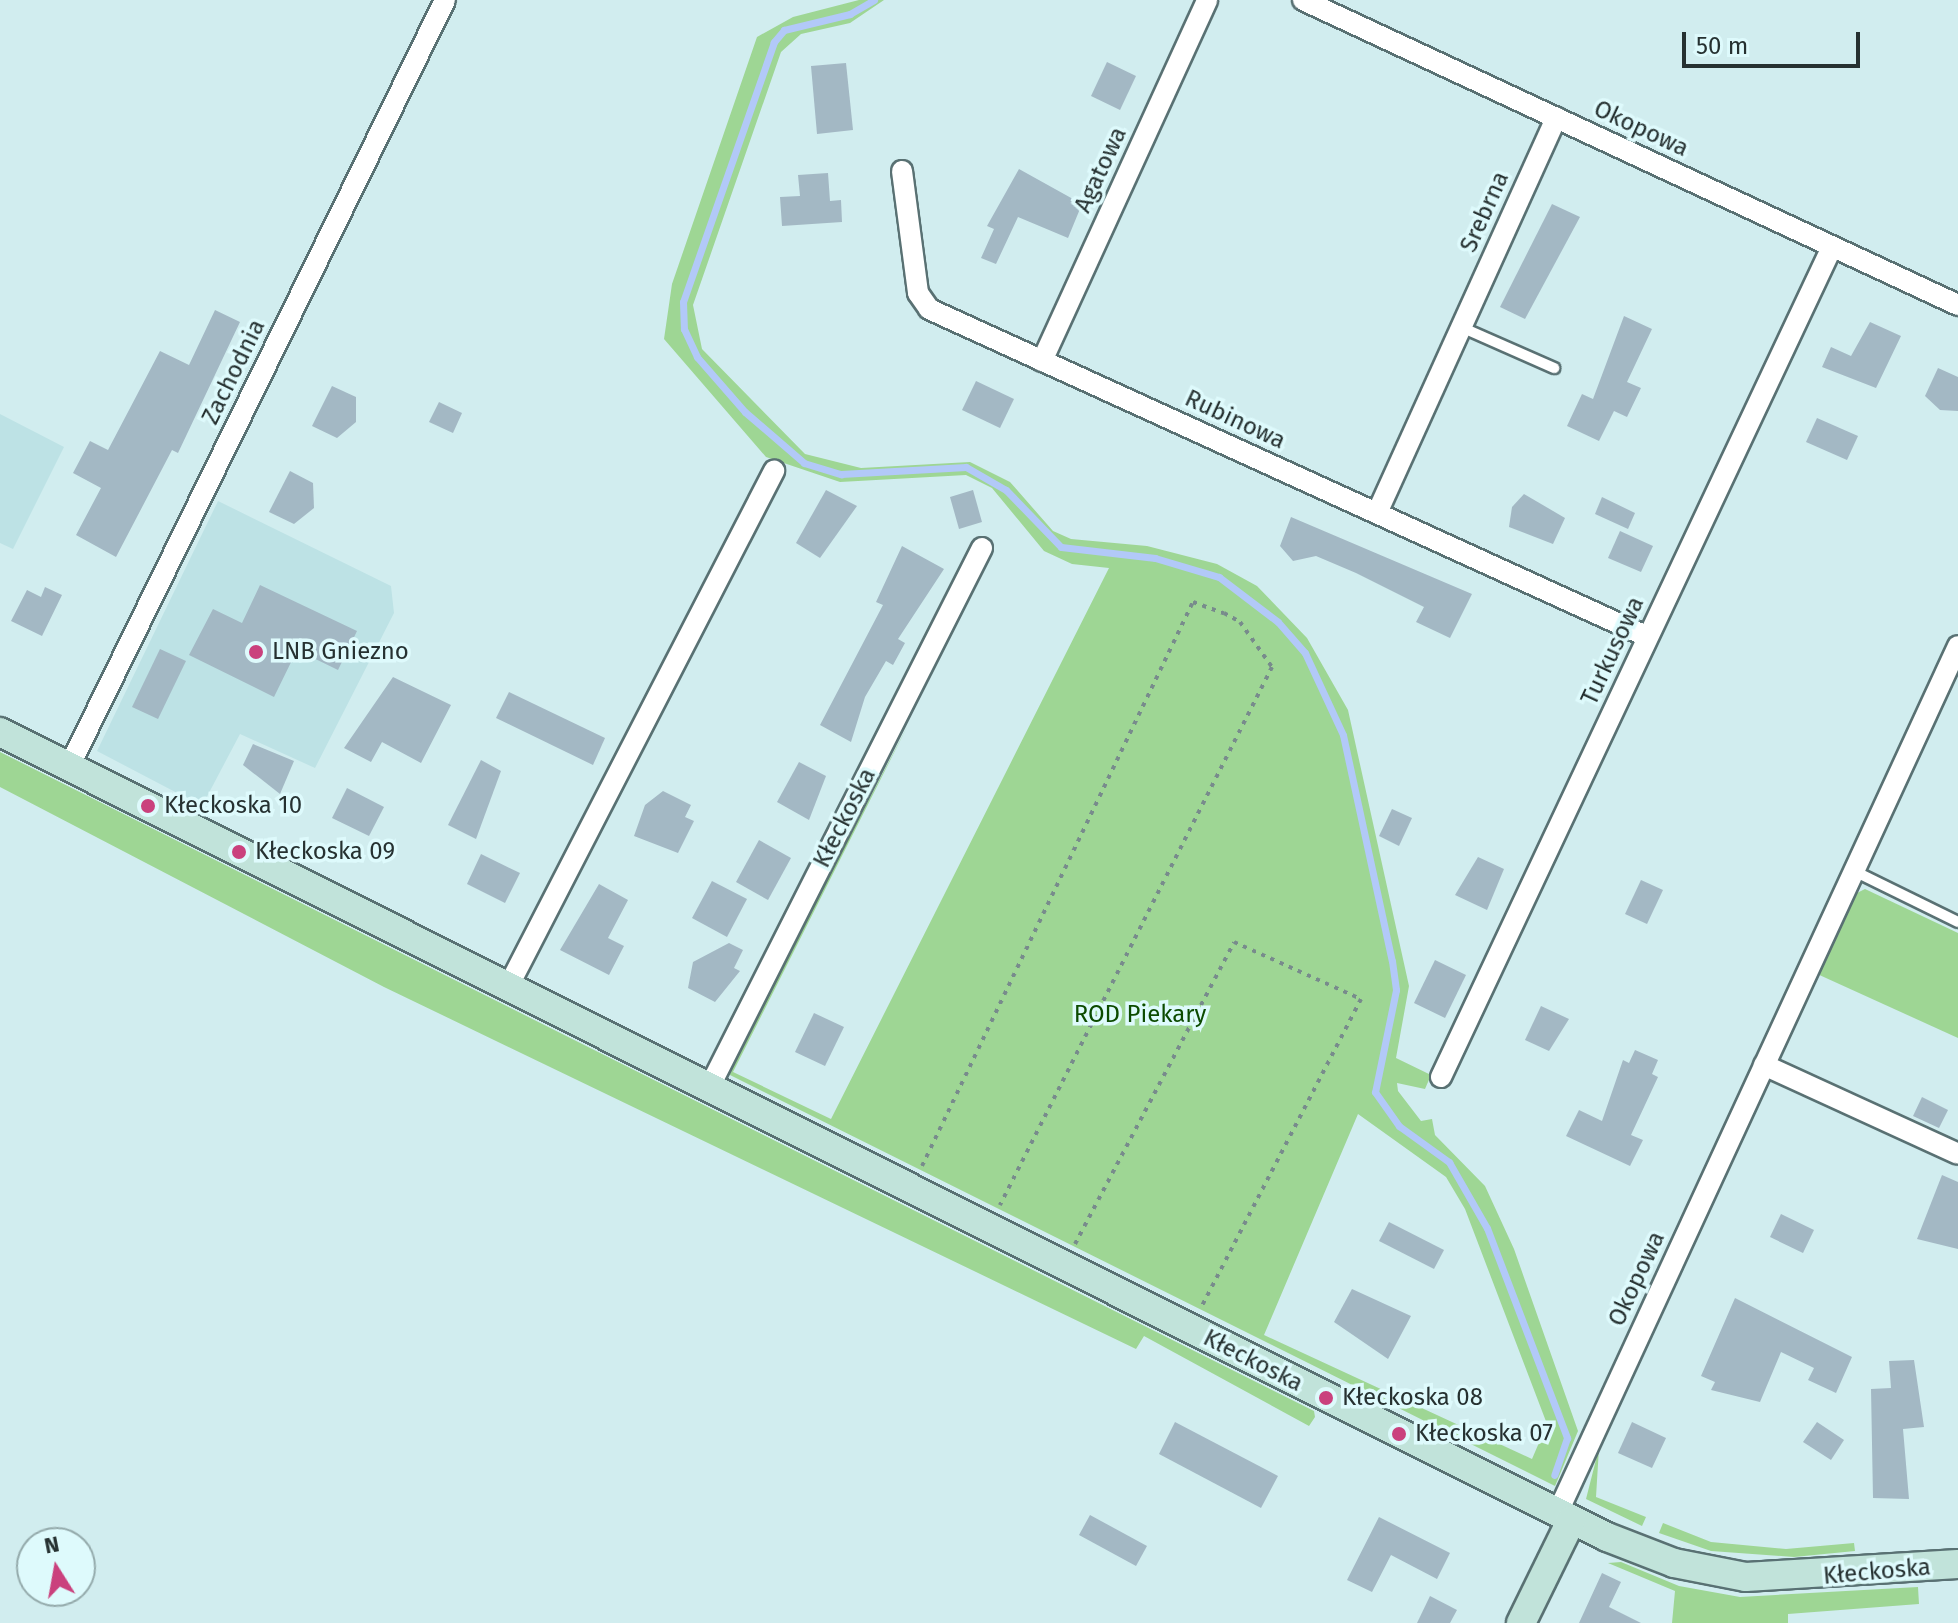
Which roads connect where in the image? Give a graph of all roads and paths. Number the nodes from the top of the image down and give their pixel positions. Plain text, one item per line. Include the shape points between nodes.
1 (445, 0) edge
2 (1207, 0) edge
3 (1303, 0) edge
4 (1556, 118) junction
5 (902, 171) dead end
6 (1832, 247) junction
7 (1958, 305) edge
8 (1461, 327) junction
9 (1042, 361) junction
10 (1554, 368) dead end
11 (774, 471) dead end
12 (1377, 513) junction
13 (982, 548) dead end
14 (1648, 637) junction
15 (1958, 646) edge
16 (0, 732) edge
17 (69, 767) junction
18 (1854, 871) junction
19 (1958, 922) edge
20 (508, 987) junction
21 (1764, 1065) junction
22 (1441, 1077) dead end
23 (709, 1088) junction
24 (1958, 1154) edge
25 (911, 1190) junction
26 (988, 1228) junction
27 (1066, 1267) junction
28 (1191, 1330) junction
29 (1564, 1517) junction
30 (1958, 1564) edge
31 (1521, 1623) edge

1 - 17 street, Zachodnia
2 - 9 street, Agatowa
3 - 4 street, Okopowa
4 - 6 street, Okopowa
4 - 8 street, Srebrna
5 - 9 street, Rubinowa via 918,293 929,309
6 - 7 street, Okopowa
6 - 14 street, Turkusowa
8 - 10 lane
8 - 12 street, Srebrna
9 - 12 street, Rubinowa
11 - 20 street
12 - 14 street, Rubinowa
13 - 23 street, Kłeckoska
14 - 22 street, Turkusowa
15 - 18 street, Okopowa
16 - 17 main road, Kłeckoska
17 - 20 main road, Kłeckoska
18 - 19 lane
18 - 21 street, Okopowa
20 - 23 main road, Kłeckoska
21 - 24 street
21 - 29 street, Okopowa
23 - 25 main road, Kłeckoska
25 - 26 main road, Kłeckoska
25 - 26 path via 1193,602 1224,613 1272,667
26 - 27 main road, Kłeckoska
27 - 28 main road, Kłeckoska
27 - 28 path via 1234,942 1361,999
28 - 29 main road, Kłeckoska
29 - 30 main road, Kłeckoska via 1674,1563 1724,1575 1778,1579
29 - 31 main road

